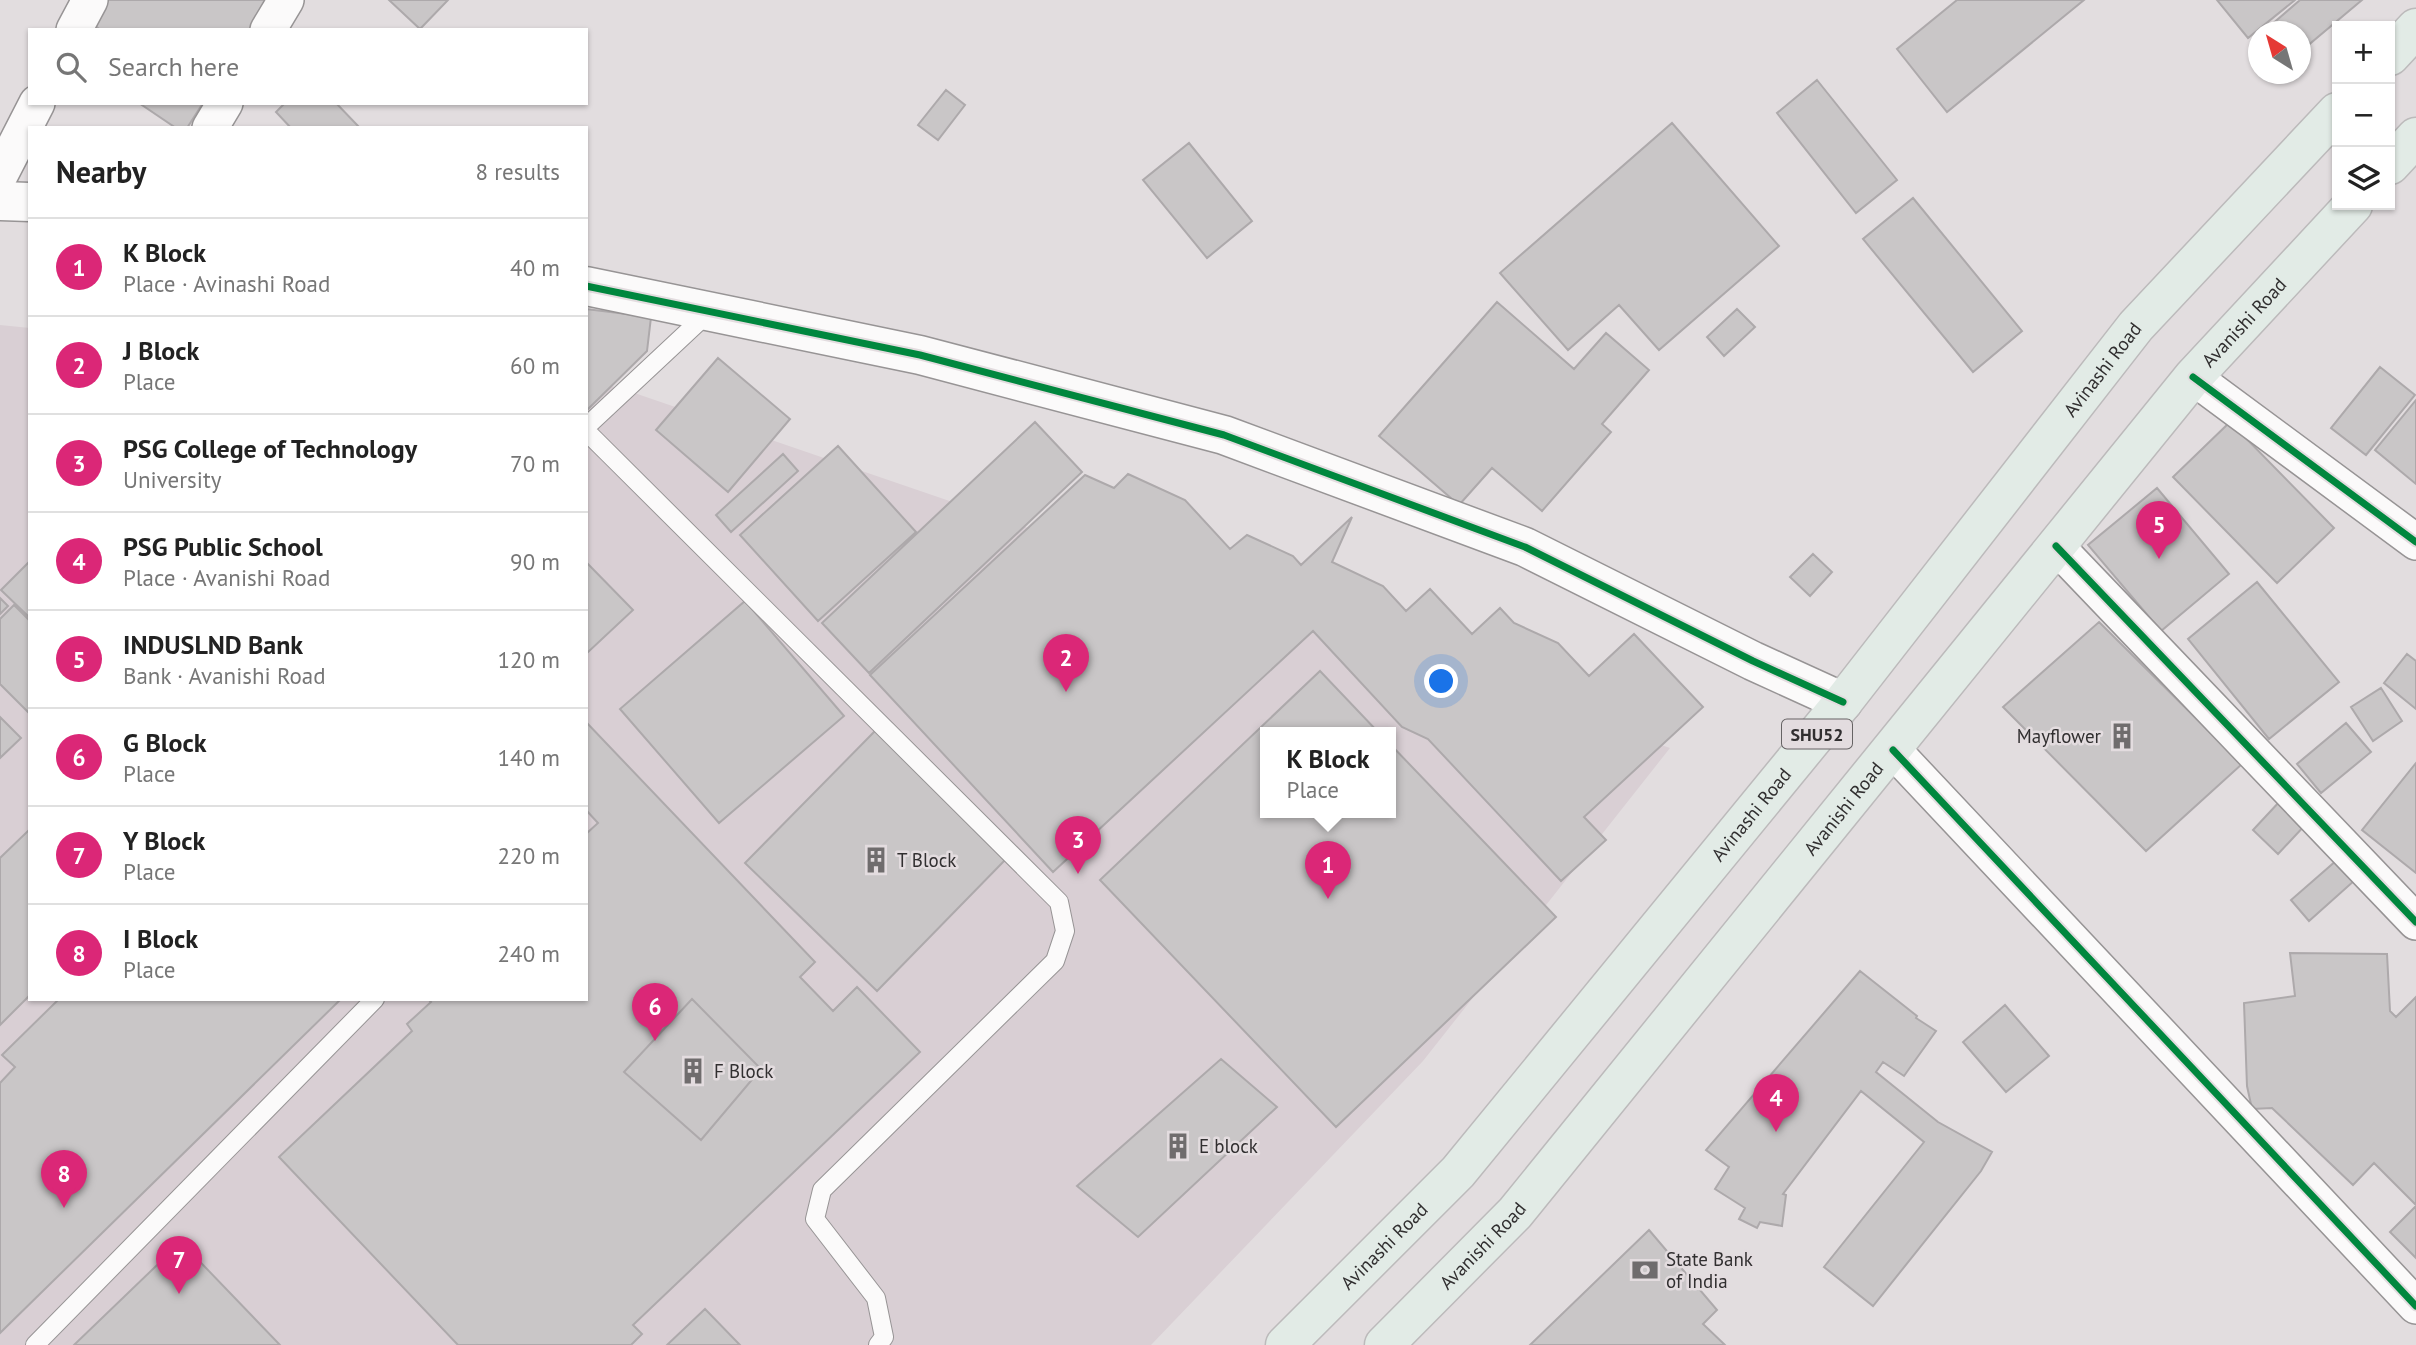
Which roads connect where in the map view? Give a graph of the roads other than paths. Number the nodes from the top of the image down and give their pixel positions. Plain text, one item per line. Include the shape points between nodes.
1 (90, 0) edge
2 (285, 0) edge
3 (75, 28) edge
4 (269, 28) edge
5 (2416, 28) edge
6 (2395, 51) edge
7 (36, 105) edge
8 (224, 105) edge
9 (2332, 117) edge
10 (211, 126) edge
11 (2416, 136) edge
12 (2395, 159) edge
13 (0, 175) edge
14 (0, 201) edge
15 (28, 202) edge
16 (2348, 210) edge
17 (588, 286) edge
18 (710, 311) junction
19 (2193, 377) junction
20 (588, 426) edge
21 (588, 430) edge
22 (2416, 542) edge
23 (2056, 545) junction
24 (1843, 702) junction
25 (1893, 750) junction
26 (2416, 922) edge
27 (373, 1001) edge
28 (2416, 1306) edge
29 (36, 1345) edge
30 (878, 1345) edge
31 (1285, 1345) edge
32 (1384, 1345) edge

1 - 3 street
2 - 4 street
5 - 6 main road
7 - 13 street
8 - 10 street
9 - 24 main road, Avinashi Road / SHU52 via 2136,326
11 - 12 main road
14 - 15 street
16 - 19 main road, Avanishi Road
17 - 18 street
18 - 20 lane
18 - 24 street via 920,355 1224,435 1525,547
19 - 22 street
19 - 23 main road, Avanishi Road
21 - 30 lane via 1059,902 1065,931 1055,961 822,1190 815,1219 876,1298 884,1337
23 - 25 main road, Avanishi Road
23 - 26 street
24 - 31 main road, Avinashi Road / SHU52 via 1458,1172
25 - 28 street
25 - 32 main road, Avanishi Road via 1515,1213
27 - 29 lane

